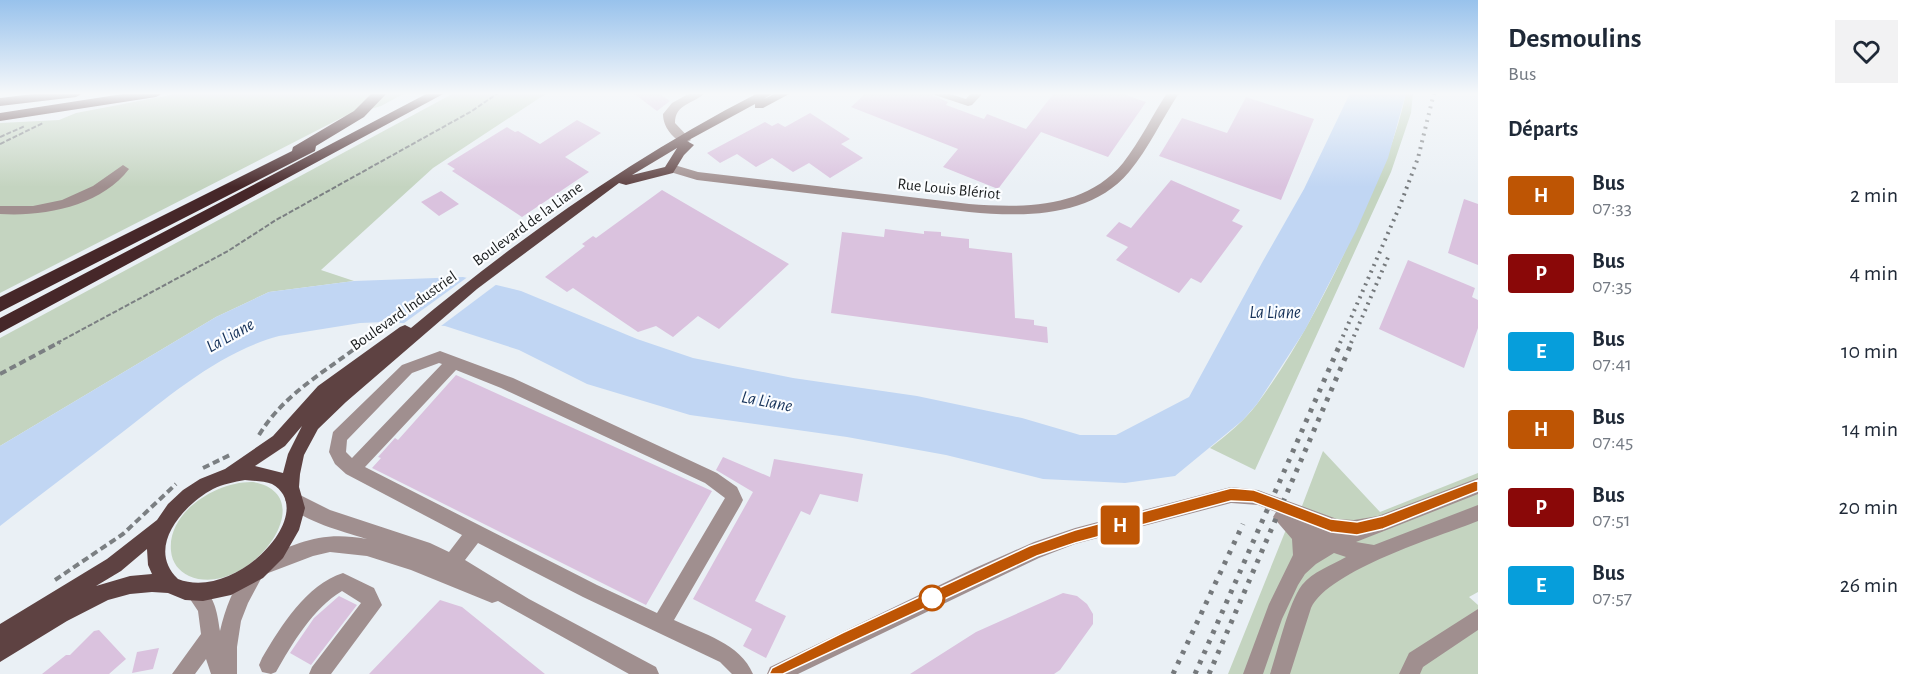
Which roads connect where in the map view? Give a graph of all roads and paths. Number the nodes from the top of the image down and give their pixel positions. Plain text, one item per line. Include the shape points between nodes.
1 (32, 124) edge
2 (344, 124) edge
3 (356, 124) edge
4 (379, 124) edge
5 (448, 124) edge
6 (669, 124) edge
7 (707, 124) edge
8 (720, 124) edge
9 (1153, 124) edge
10 (685, 140) junction
11 (0, 144) edge
12 (652, 159) junction
13 (668, 167) junction
14 (123, 169) dead end
15 (242, 181) junction
16 (604, 190) junction
17 (0, 210) edge
18 (476, 282) joint
19 (0, 305) edge
20 (0, 326) edge
21 (411, 332) junction
22 (454, 362) junction
23 (0, 374) edge
24 (352, 469) junction
25 (222, 477) junction
26 (1478, 486) edge
27 (292, 495) junction
28 (1222, 497) junction
29 (1478, 513) edge
30 (1306, 517) junction
31 (1286, 518) junction
32 (1383, 523) junction
33 (163, 525) junction
34 (476, 531) junction
35 (1328, 544) junction
36 (1377, 552) junction
37 (1298, 567) junction
38 (447, 568) junction
39 (258, 571) junction
40 (170, 584) junction
41 (1312, 587) junction
42 (195, 592) junction
43 (1478, 619) edge
44 (662, 625) junction
45 (0, 635) edge
46 (211, 637) junction
47 (0, 652) edge
48 (269, 665) dead end
49 (223, 672) edge
50 (182, 674) edge
51 (319, 674) edge
52 (649, 674) edge
53 (743, 674) edge
54 (777, 674) edge
55 (1253, 674) edge
56 (1280, 674) edge
57 (1409, 674) edge

1 - 11 path
2 - 15 highway
3 - 15 highway
4 - 20 highway
5 - 23 path via 228,251
6 - 10 street
7 - 10 main road, Boulevard de la Liane
8 - 13 main road, Boulevard de la Liane via 680,151
9 - 13 street, Rue Louis Blériot via 1112,182 1082,199 1036,210 969,208 697,176
10 - 12 main road, Boulevard de la Liane
12 - 13 main road via 666,156
12 - 13 main road via 649,168
12 - 16 main road, Boulevard de la Liane
13 - 16 main road, Boulevard de la Liane
14 - 17 street via 91,191 57,206 31,211
15 - 19 highway
16 - 18 main road, Boulevard de la Liane
18 - 21 main road, Boulevard Industriel
21 - 25 main road, Boulevard Industriel via 324,391 272,446
21 - 27 main road, Boulevard Industriel via 312,424 296,454 291,474
22 - 24 street
22 - 24 street via 440,357 407,369 366,408 339,437 336,448
22 - 44 street via 702,474 731,493 734,500
24 - 34 street
25 - 27 main road via 260,472 278,478
25 - 33 main road via 188,496
26 - 32 street
27 - 38 street via 325,517 407,543
27 - 39 main road via 295,517 289,536
28 - 30 street via 1254,496
28 - 31 street
28 - 54 street via 1075,536 1034,551
29 - 36 street
30 - 32 street via 1344,528
30 - 35 street
31 - 35 street
31 - 37 street via 1303,544
32 - 35 street
33 - 40 main road via 155,559
33 - 45 main road via 114,565
34 - 38 street
34 - 44 street
35 - 36 street
35 - 37 street
35 - 41 street via 1327,562
36 - 41 street
37 - 55 street
38 - 39 street via 338,544 311,548
38 - 52 street
39 - 42 main road via 219,590
39 - 49 street via 240,595
40 - 42 main road
40 - 47 main road via 139,584 108,592
41 - 56 street via 1295,623
42 - 46 street via 207,607
43 - 57 street via 1422,655
44 - 53 street via 727,656
46 - 49 street
46 - 50 street
48 - 51 street via 280,645 322,594 331,585 343,582 368,595 372,605

